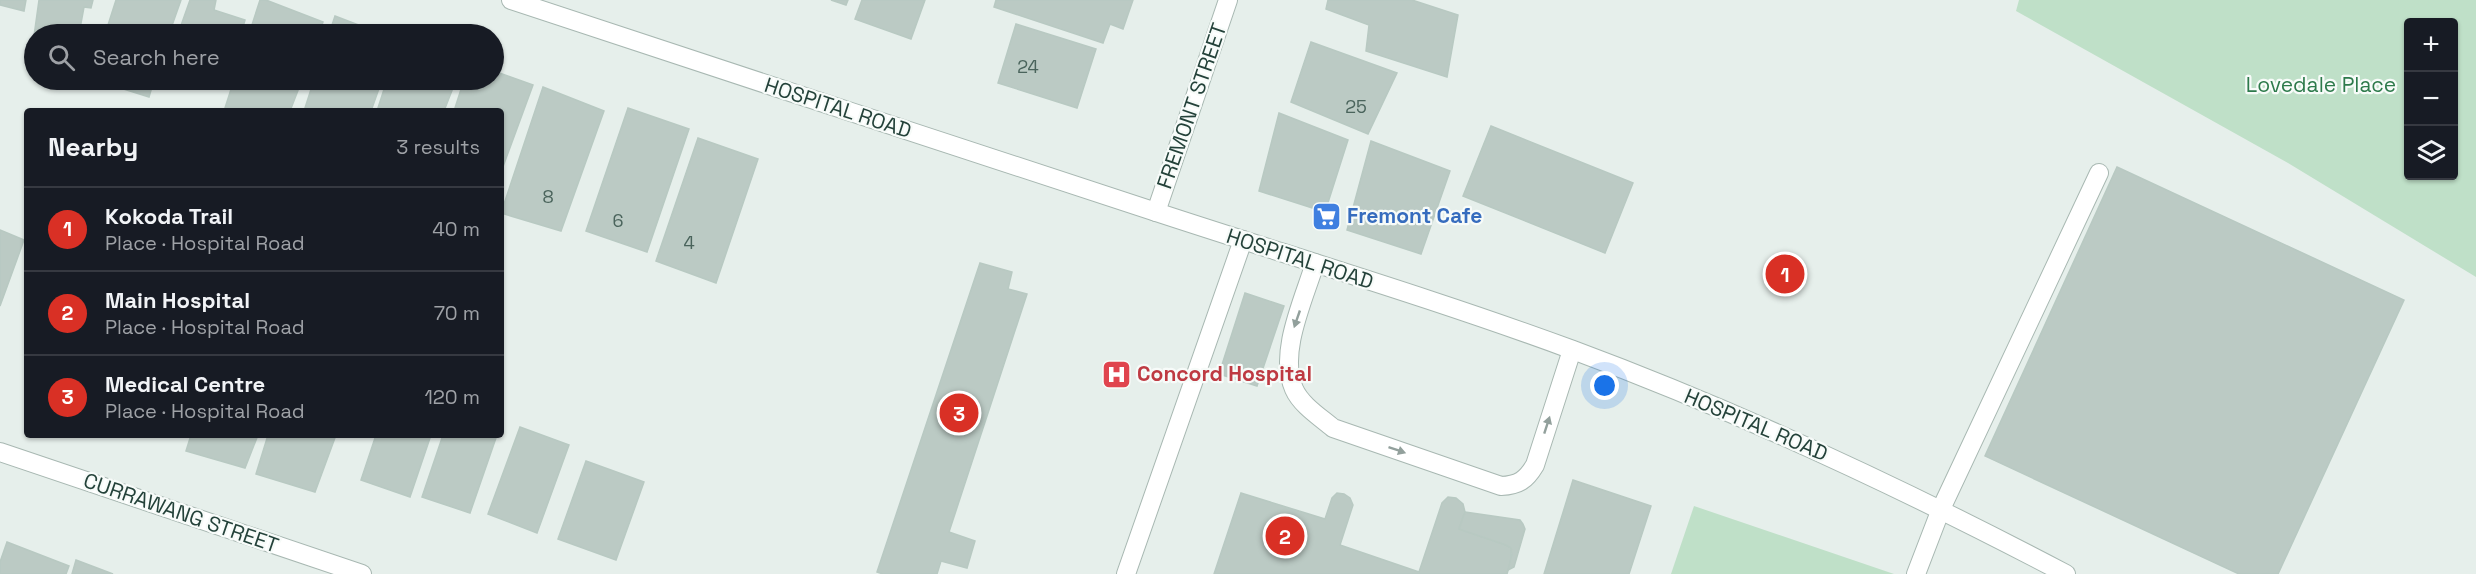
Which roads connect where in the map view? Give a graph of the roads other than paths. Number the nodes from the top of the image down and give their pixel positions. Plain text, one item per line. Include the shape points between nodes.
1 (511, 0) edge
2 (1228, 0) edge
3 (2099, 173) dead end
4 (1156, 212) junction
5 (1243, 240) junction
6 (1315, 264) junction
7 (1572, 350) junction
8 (0, 452) edge
9 (1941, 509) junction
10 (362, 574) edge
11 (1126, 574) edge
12 (1916, 574) edge
13 (2066, 574) edge

1 - 4 street, HOSPITAL ROAD
2 - 4 street, FREMONT STREET
3 - 9 street
4 - 5 street, HOSPITAL ROAD
5 - 6 street, HOSPITAL ROAD
5 - 11 street
6 - 7 street, HOSPITAL ROAD
6 -> 7 street via 1288,346 1294,390 1333,428 1501,486 1515,485 1527,478 1535,465
7 - 9 street, HOSPITAL ROAD via 1721,408
8 - 10 street, CURRAWANG STREET
9 - 12 street
9 - 13 street, HOSPITAL ROAD

